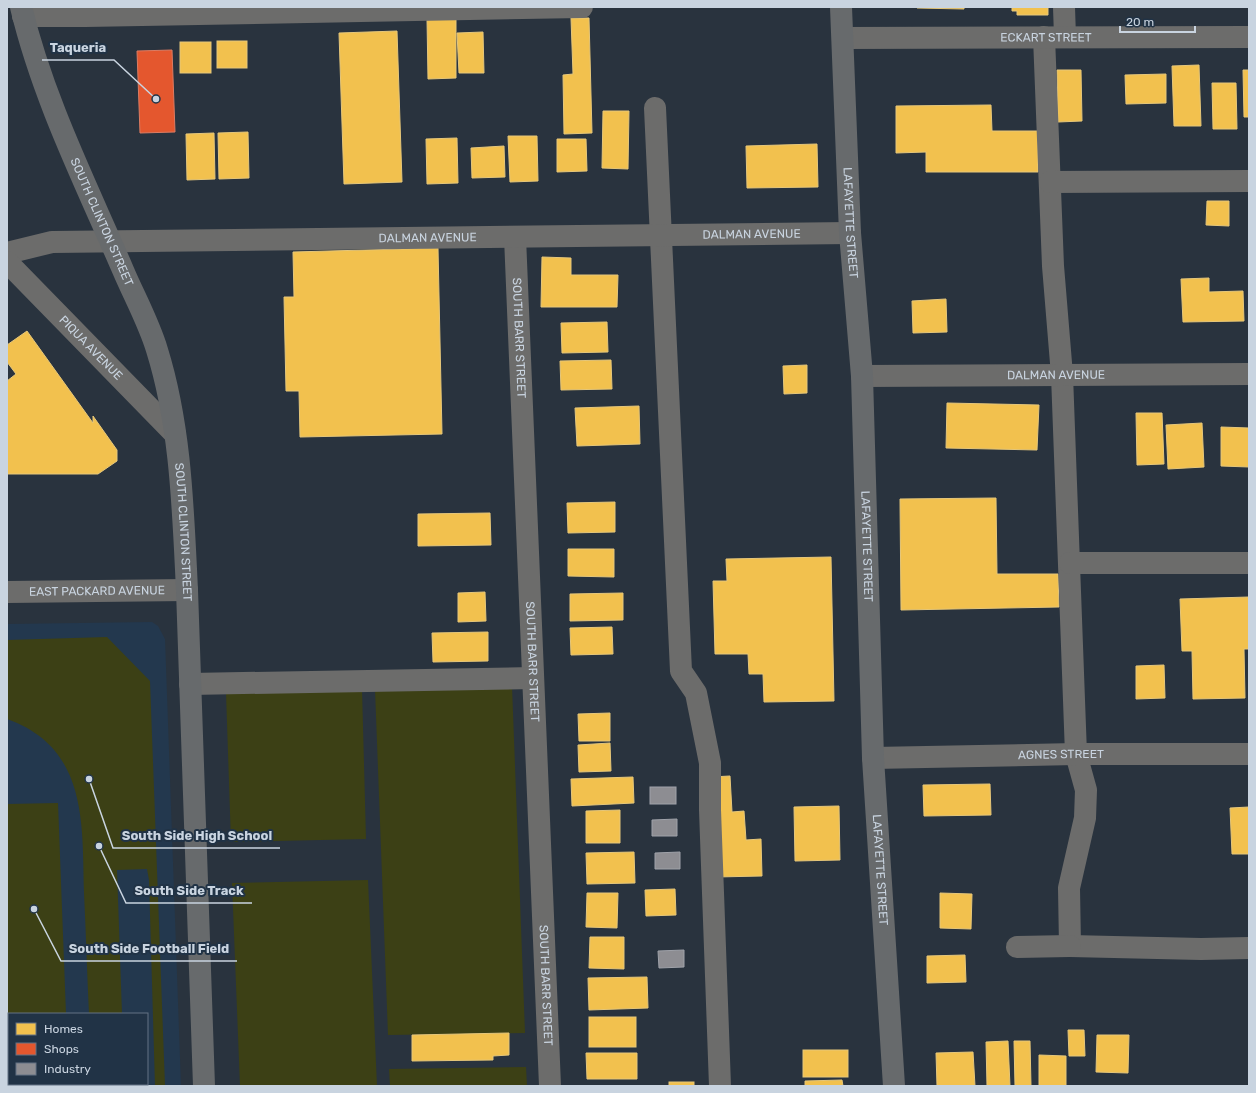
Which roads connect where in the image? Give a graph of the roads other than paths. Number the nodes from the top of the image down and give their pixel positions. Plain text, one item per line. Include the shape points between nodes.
1 (582, 7) edge
2 (841, 7) edge
3 (1064, 7) edge
4 (22, 11) edge
5 (1249, 36) edge
6 (1055, 37) junction
7 (843, 38) junction
8 (655, 108) dead end
9 (1249, 181) edge
10 (1050, 182) junction
11 (850, 233) junction
12 (661, 235) junction
13 (515, 237) junction
14 (111, 242) junction
15 (7, 253) edge
16 (7, 262) edge
17 (1249, 374) edge
18 (1062, 375) junction
19 (862, 376) junction
20 (175, 434) junction
21 (1249, 563) edge
22 (1070, 564) junction
23 (187, 590) junction
24 (7, 592) edge
25 (533, 678) junction
26 (190, 684) junction
27 (1076, 754) junction
28 (1249, 754) edge
29 (873, 758) junction
30 (1070, 946) junction
31 (1017, 947) dead end
32 (1249, 948) edge
33 (204, 1086) edge
34 (550, 1086) edge
35 (720, 1086) edge
36 (894, 1086) edge

1 - 4 street via 93,16
2 - 7 highway, LAFAYETTE STREET
3 - 6 street
4 - 14 highway, SOUTH CLINTON STREET via 28,38 50,102
5 - 6 street, ECKART STREET
6 - 7 street, ECKART STREET
6 - 10 street
7 - 11 highway, LAFAYETTE STREET
8 - 12 street
9 - 10 street
10 - 18 street via 1053,266
11 - 12 street, DALMAN AVENUE
11 - 19 highway, LAFAYETTE STREET
12 - 13 street, DALMAN AVENUE
12 - 35 street via 681,671 696,693 710,763
13 - 14 street, DALMAN AVENUE
13 - 25 street, SOUTH BARR STREET
14 - 15 street, DALMAN AVENUE via 52,242
14 - 20 highway, SOUTH CLINTON STREET via 157,349
16 - 20 street, PIQUA AVENUE
17 - 18 street, DALMAN AVENUE
18 - 19 street, DALMAN AVENUE
18 - 22 street
19 - 29 highway, LAFAYETTE STREET
20 - 23 highway, SOUTH CLINTON STREET
21 - 22 street
22 - 27 street
23 - 24 street, EAST PACKARD AVENUE
23 - 26 highway, SOUTH CLINTON STREET
25 - 26 street
25 - 34 street, SOUTH BARR STREET
26 - 33 highway, SOUTH CLINTON STREET
27 - 28 street, AGNES STREET
27 - 29 street, AGNES STREET
27 - 30 street via 1086,790 1085,818 1069,888
29 - 36 highway, LAFAYETTE STREET
30 - 31 street
30 - 32 street

